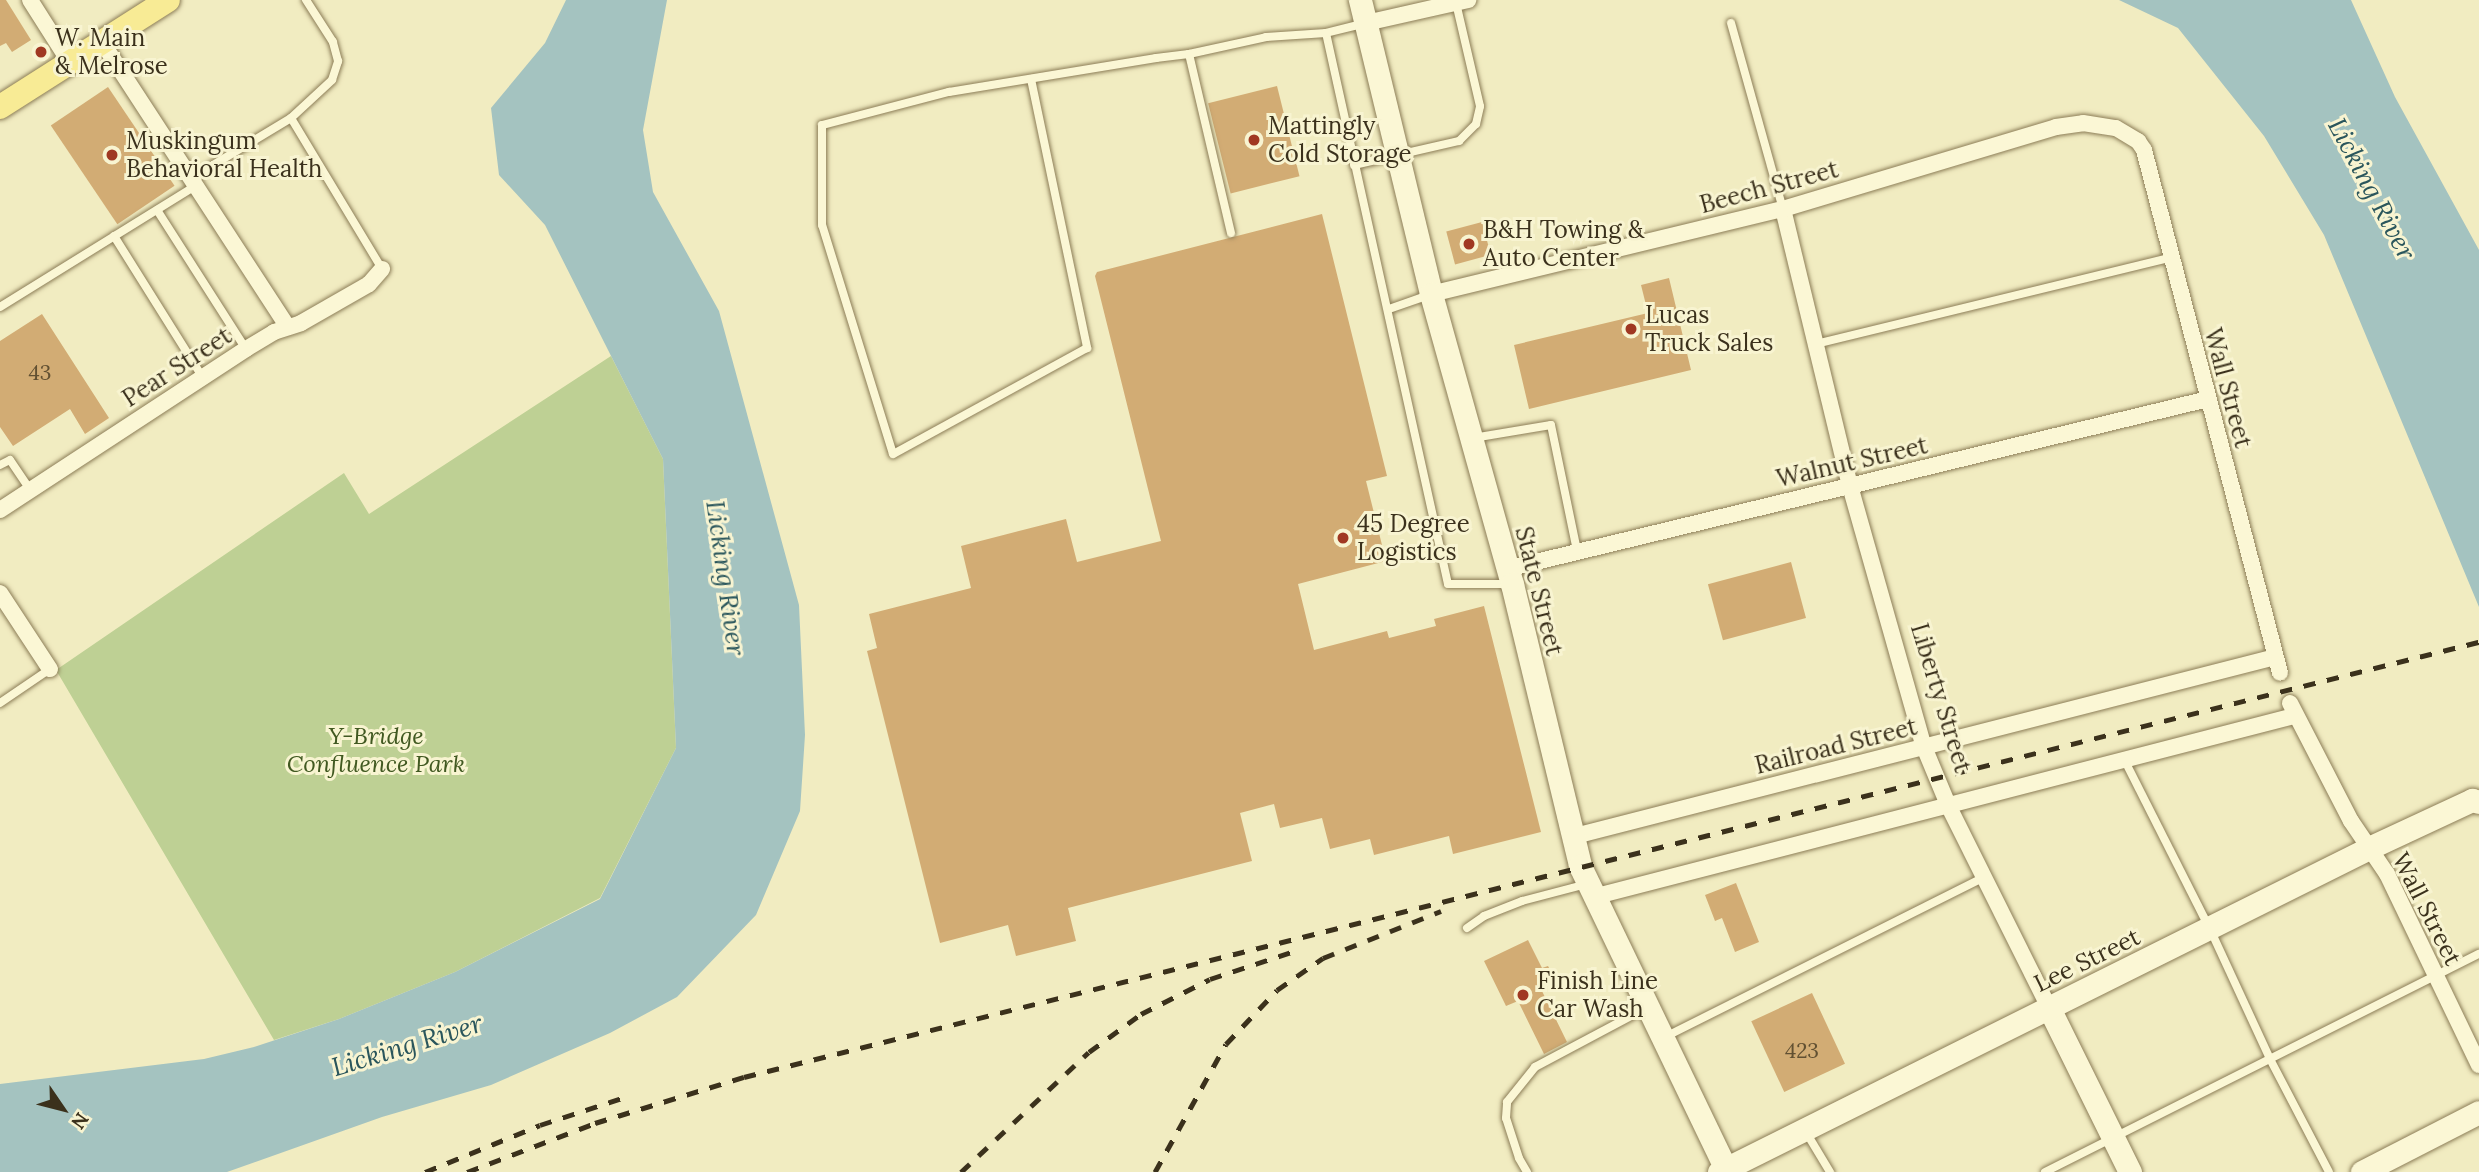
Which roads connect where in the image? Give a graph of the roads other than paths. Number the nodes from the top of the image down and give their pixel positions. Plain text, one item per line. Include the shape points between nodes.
1 (30, 0) edge
2 (167, 0) edge
3 (306, 0) edge
4 (1360, 0) edge
5 (1462, 1) edge
6 (1366, 23) junction
7 (1731, 23) dead end
8 (1326, 33) junction
9 (103, 42) junction
10 (1189, 54) junction
11 (70, 63) junction
12 (1031, 79) junction
13 (0, 107) edge
14 (291, 118) junction
15 (2116, 128) joint
16 (1399, 155) junction
17 (1354, 165) junction
18 (193, 183) junction
19 (1783, 209) junction
20 (157, 210) junction
21 (1231, 233) dead end
22 (114, 236) junction
23 (2170, 258) junction
24 (382, 269) joint
25 (1431, 294) junction
26 (0, 307) edge
27 (1389, 309) junction
28 (288, 327) junction
29 (1816, 344) junction
30 (246, 348) junction
31 (204, 378) junction
32 (2208, 399) junction
33 (1471, 438) junction
34 (0, 465) edge
35 (1850, 486) junction
36 (30, 490) junction
37 (0, 510) edge
38 (1577, 550) junction
39 (1509, 577) junction
40 (0, 593) edge
41 (2278, 665) joint
42 (50, 669) joint
43 (0, 703) edge
44 (1924, 747) junction
45 (2125, 761) junction
46 (2479, 802) edge
47 (1949, 807) junction
48 (1571, 837) junction
49 (2369, 848) junction
50 (1985, 877) junction
51 (1590, 891) junction
52 (1467, 928) dead end
53 (2210, 929) junction
54 (2479, 954) edge
55 (2435, 976) junction
56 (1647, 1008) junction
57 (2049, 1008) junction
58 (1662, 1039) junction
59 (2270, 1059) junction
60 (2479, 1065) edge
61 (2479, 1112) edge
62 (1805, 1130) junction
63 (2113, 1138) junction
64 (1724, 1171) edge
65 (1527, 1172) edge
66 (1830, 1172) edge
67 (2045, 1172) edge
68 (2130, 1172) edge
69 (2329, 1172) edge
70 (2362, 1172) edge

1 - 11 street
2 - 9 main road
3 - 14 lane via 333,41 337,71 326,88
4 - 6 main road, State Street
5 - 6 street
5 - 16 lane via 1480,106 1476,124 1459,141
6 - 8 lane
6 - 16 main road, State Street
7 - 19 lane
8 - 10 lane via 1266,37
8 - 17 lane
9 - 11 main road
9 - 18 street
10 - 12 lane
10 - 21 lane
11 - 13 main road
12 - 12 lane via 949,92 822,125 822,225 893,454 1087,348
14 - 18 lane
14 - 24 lane
15 - 19 street, Beech Street via 2083,123 2056,127
15 - 23 street, Wall Street via 2144,150
16 - 17 lane
16 - 25 main road, State Street
17 - 27 lane
18 - 20 lane
18 - 28 street
19 - 25 street, Beech Street
19 - 29 street, Liberty Street
20 - 22 lane
20 - 30 lane
22 - 26 lane
22 - 31 lane
23 - 29 lane
23 - 32 street, Wall Street
24 - 28 street, Pear Street via 369,284
25 - 27 lane
25 - 33 main road, State Street
27 - 39 lane via 1448,584
28 - 30 street, Pear Street
29 - 35 street, Liberty Street
30 - 31 street, Pear Street
31 - 36 street, Pear Street
32 - 35 street, Walnut Street
32 - 41 street, Wall Street
33 - 38 lane via 1550,425
33 - 39 main road, State Street
34 - 36 lane via 10,460
35 - 38 street, Walnut Street
35 - 44 street, Liberty Street
36 - 37 street, Pear Street
38 - 39 street, Walnut Street
39 - 48 main road, State Street
40 - 42 street
41 - 44 street, Railroad Street
42 - 43 lane
44 - 47 street, Liberty Street
44 - 48 street, Railroad Street
45 - 47 street
45 - 49 street, Wall Street via 2292,709
45 - 53 lane
46 - 49 main road, Lee Street via 2472,800
47 - 50 street, Liberty Street
47 - 51 street
48 - 51 main road, State Street
49 - 53 main road, Lee Street
49 - 55 street, Wall Street via 2387,874
50 - 57 street, Liberty Street
50 - 58 lane
51 - 52 lane via 1522,901
51 - 56 main road, State Street
53 - 57 main road, Lee Street
53 - 59 lane
54 - 55 lane
55 - 59 lane
55 - 60 street, Wall Street
56 - 58 main road, State Street
56 - 65 lane via 1535,1067 1507,1102 1506,1118
57 - 62 main road, Lee Street
57 - 63 main road, Liberty Street
58 - 64 main road, State Street
59 - 63 lane
59 - 69 lane
61 - 70 main road
62 - 64 main road, Lee Street
62 - 66 lane
63 - 67 lane
63 - 68 main road, Liberty Street

